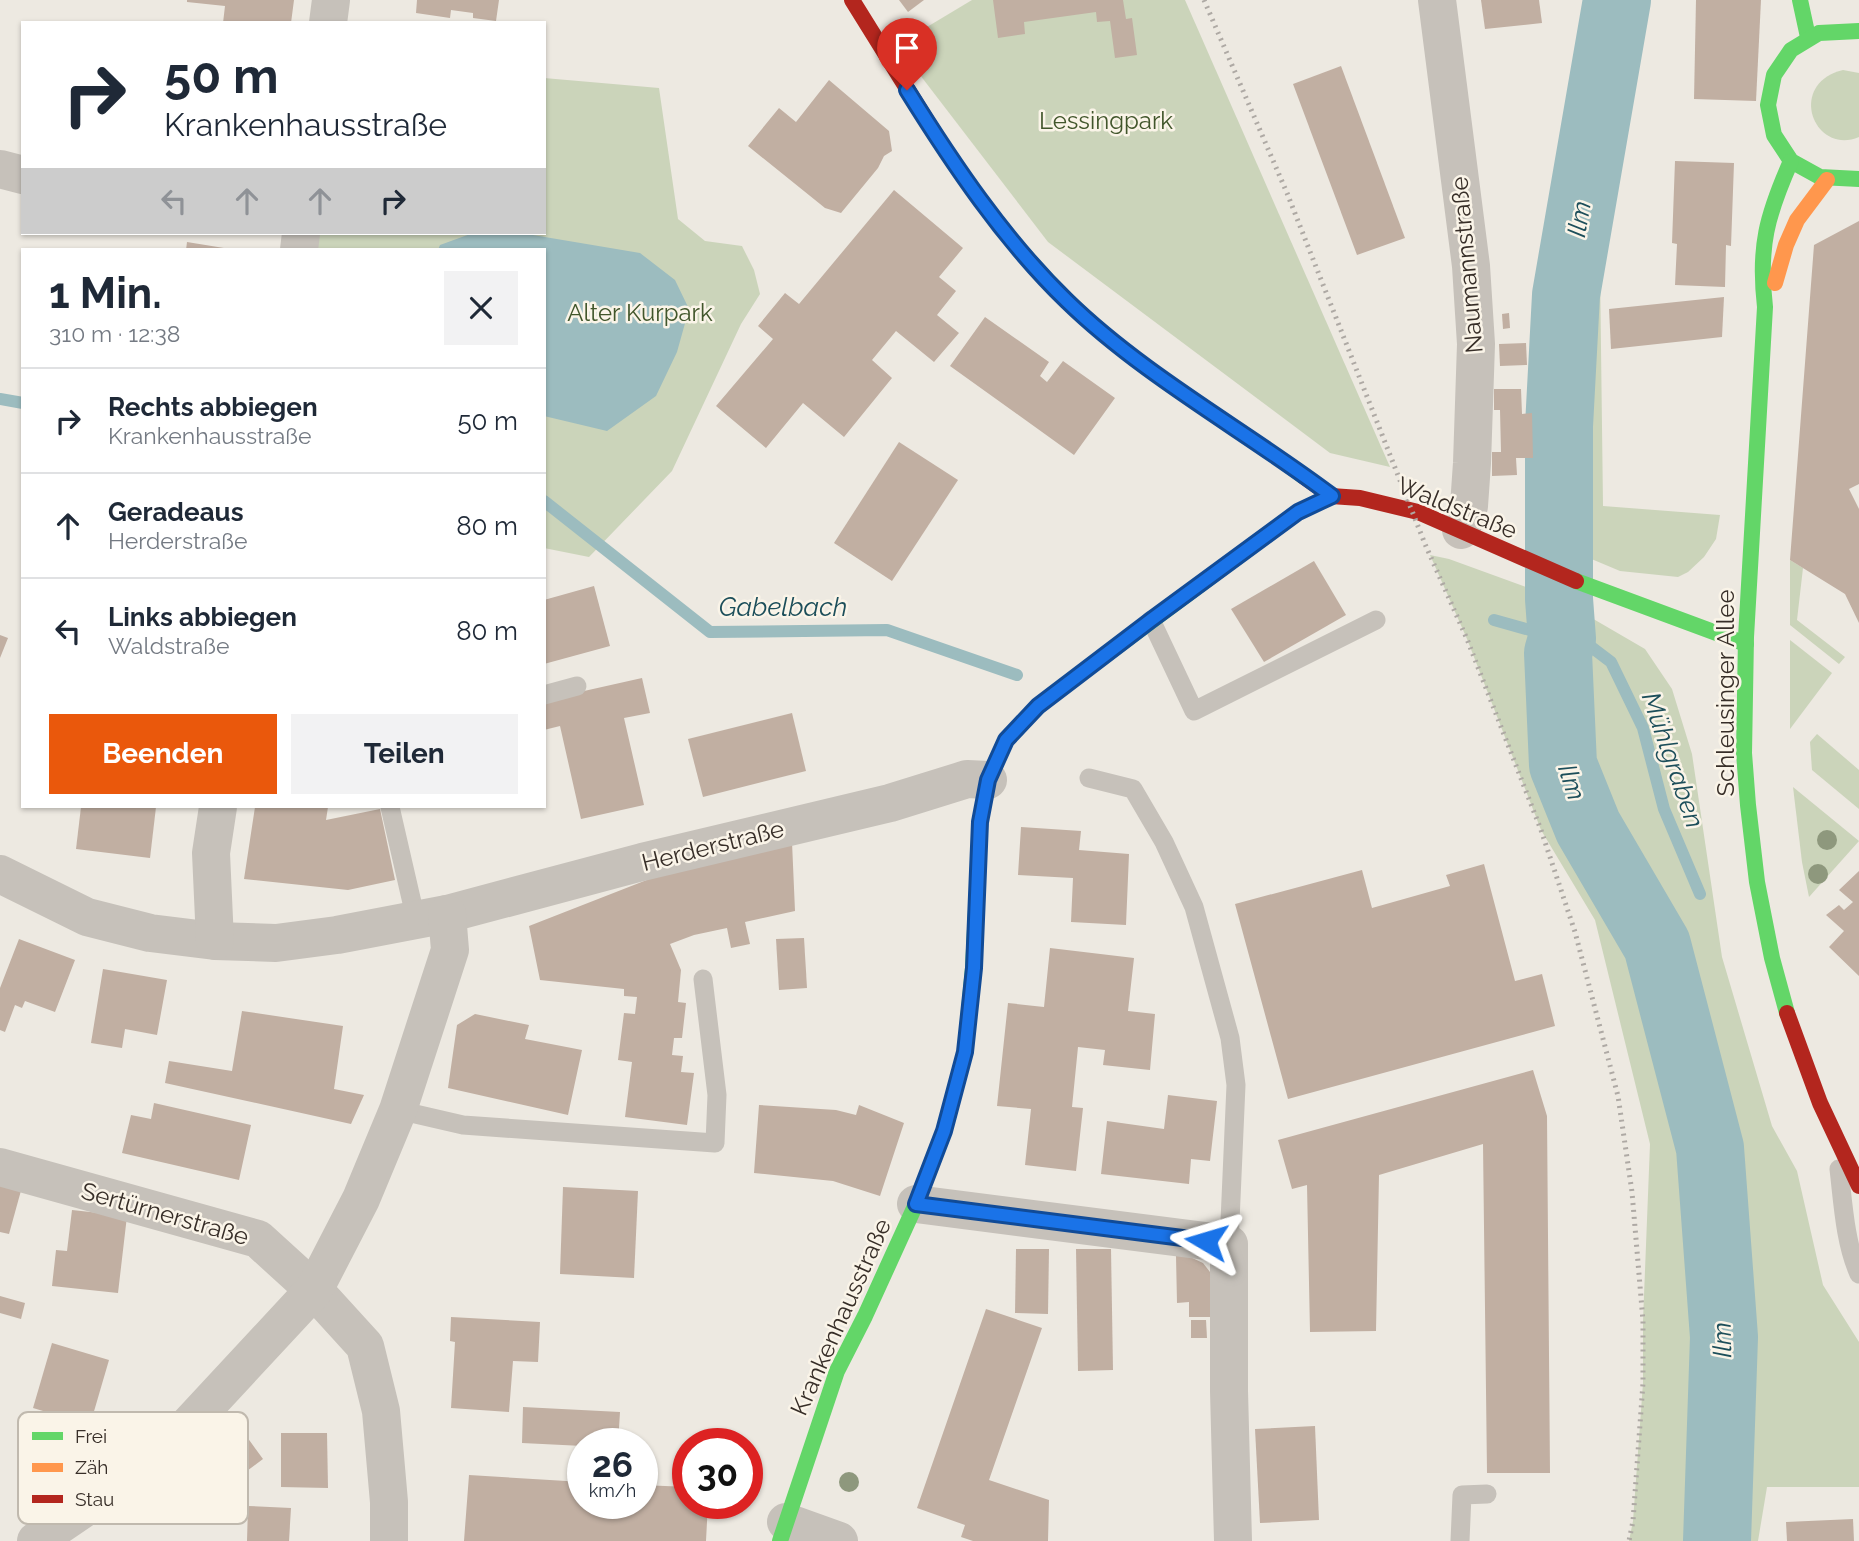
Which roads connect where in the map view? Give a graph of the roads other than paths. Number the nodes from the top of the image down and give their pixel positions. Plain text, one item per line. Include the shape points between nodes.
1 (331, 0) edge
2 (852, 0) edge
3 (1437, 0) edge
4 (1800, 0) edge
5 (328, 21) edge
6 (1857, 24) edge
7 (1808, 37) junction
8 (1791, 161) junction
9 (0, 169) edge
10 (21, 174) edge
11 (1859, 179) edge
12 (1827, 180) junction
13 (1765, 307) junction
14 (1332, 496) junction
15 (1461, 530) junction
16 (1151, 620) junction
17 (1376, 620) dead end
18 (1746, 645) junction
19 (577, 685) dead end
20 (546, 694) edge
21 (1089, 778) dead end
22 (988, 780) junction
23 (218, 808) edge
24 (390, 808) edge
25 (0, 874) edge
26 (431, 917) junction
27 (215, 941) junction
28 (703, 979) dead end
29 (398, 1110) junction
30 (1836, 1140) junction
31 (0, 1167) edge
32 (1859, 1186) edge
33 (916, 1204) junction
34 (1229, 1244) junction
35 (1859, 1275) edge
36 (314, 1290) junction
37 (201, 1412) edge
38 (1487, 1494) dead end
39 (61, 1524) edge
40 (783, 1532) edge
41 (36, 1541) edge
42 (389, 1541) edge
43 (839, 1541) edge
44 (1233, 1541) edge
45 (1460, 1541) edge

1 - 5 street
2 - 14 street via 933,132 988,210 1068,302 1128,353
3 - 15 street, Naumannstraße via 1471,266 1476,344 1471,484
4 - 7 street
6 - 7 street
7 - 8 street via 1784,56 1774,71 1768,95 1768,122
8 - 12 street
8 - 13 street, Schleusinger Allee via 1764,230 1760,273
9 - 10 street
11 - 12 street
12 - 13 street, Schleusinger Allee via 1797,220
13 - 18 street, Schleusinger Allee
14 - 15 street, Waldstraße via 1382,502
14 - 16 street via 1298,512
15 - 18 street, Waldstraße via 1620,600
16 - 17 lane via 1194,711
16 - 22 street via 1038,706 1006,740
18 - 30 street, Schleusinger Allee via 1744,753 1761,904 1802,1057
19 - 20 lane
21 - 34 lane via 1133,789 1194,907 1230,1038 1236,1085
22 - 26 street, Herderstraße via 967,779 890,803
22 - 33 street, Krankenhausstraße via 980,822 974,968 965,1052 944,1131
23 - 27 street via 211,853
24 - 26 lane
25 - 27 street, Herderstraße via 87,917 150,933
26 - 27 street, Herderstraße via 276,943
26 - 29 street via 450,950
28 - 29 lane via 717,1095 715,1143 463,1125
29 - 36 street via 361,1199
30 - 32 street, Schleusinger Allee
30 - 35 lane
31 - 36 street, Sertürnerstraße via 258,1239
33 - 34 street
33 - 40 street, Krankenhausstraße via 836,1371
34 - 44 street
36 - 37 street
36 - 42 street, Sertürnerstraße via 365,1346 381,1411
38 - 45 lane via 1462,1494
39 - 41 street
40 - 43 street

